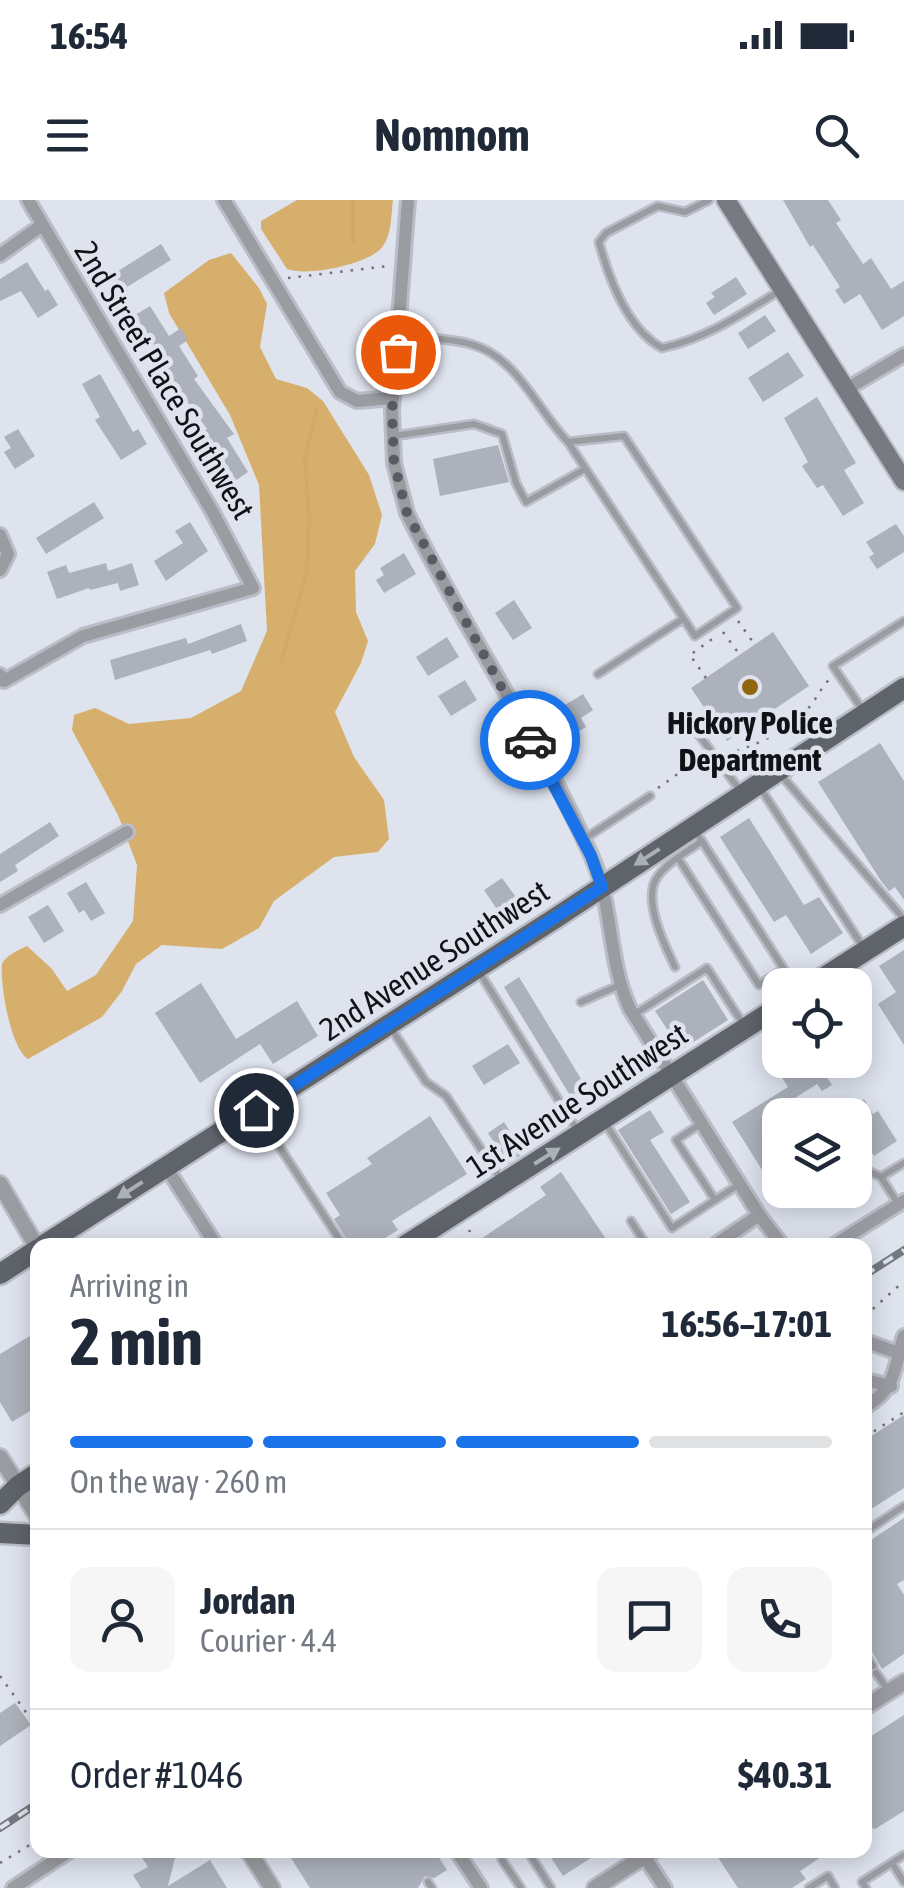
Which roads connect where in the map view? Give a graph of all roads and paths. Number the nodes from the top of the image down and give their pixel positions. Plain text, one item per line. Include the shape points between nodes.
1 (28, 200) edge
2 (224, 200) edge
3 (408, 200) edge
4 (709, 200) edge
5 (726, 200) edge
6 (42, 225) junction
7 (0, 255) edge
8 (396, 265) dead end
9 (285, 279) dead end
10 (782, 290) junction
11 (399, 335) junction
12 (904, 355) edge
13 (845, 390) junction
14 (393, 398) junction
15 (393, 436) junction
16 (568, 442) junction
17 (585, 469) junction
18 (904, 481) edge
19 (0, 535) edge
20 (0, 570) edge
21 (731, 612) junction
22 (683, 619) junction
23 (904, 621) edge
24 (716, 622) junction
25 (723, 631) junction
26 (755, 645) dead end
27 (740, 655) dead end
28 (838, 673) junction
29 (598, 674) dead end
30 (0, 675) edge
31 (706, 678) dead end
32 (904, 688) edge
33 (866, 714) junction
34 (795, 720) junction
35 (802, 730) dead end
36 (776, 733) junction
37 (699, 735) dead end
38 (783, 743) dead end
39 (714, 755) junction
40 (778, 771) junction
41 (750, 790) junction
42 (650, 796) joint
43 (126, 832) dead end
44 (698, 834) junction
45 (582, 839) junction
46 (678, 858) junction
47 (602, 887) junction
48 (0, 905) edge
49 (904, 922) edge
50 (866, 951) junction
51 (675, 967) dead end
52 (477, 968) junction
53 (783, 968) edge
54 (839, 968) edge
55 (762, 983) edge
56 (620, 985) junction
57 (581, 1002) dead end
58 (634, 1015) junction
59 (762, 1018) edge
60 (389, 1025) junction
61 (746, 1028) junction
62 (672, 1075) junction
63 (256, 1110) junction
64 (603, 1120) junction
65 (703, 1123) junction
66 (580, 1135) junction
67 (904, 1162) edge
68 (166, 1167) junction
69 (872, 1172) edge
70 (882, 1177) junction
71 (504, 1183) junction
72 (0, 1184) edge
73 (740, 1184) junction
74 (715, 1200) junction
75 (901, 1202) edge
76 (758, 1215) junction
77 (631, 1221) dead end
78 (32, 1238) edge
79 (55, 1238) edge
80 (212, 1238) edge
81 (339, 1238) edge
82 (417, 1238) edge
83 (642, 1238) edge
84 (725, 1238) edge
85 (776, 1238) edge
86 (845, 1238) edge
87 (30, 1254) edge
88 (0, 1274) edge
89 (904, 1281) edge
90 (872, 1311) edge
91 (904, 1336) edge
92 (872, 1344) edge
93 (902, 1355) edge
94 (872, 1382) edge
95 (891, 1386) junction
96 (872, 1403) edge
97 (904, 1412) edge
98 (872, 1433) edge
99 (0, 1457) edge
100 (30, 1479) edge
101 (18, 1486) junction
102 (0, 1504) edge
103 (30, 1505) edge
104 (904, 1506) edge
105 (872, 1527) edge
106 (0, 1532) edge
107 (30, 1535) edge
108 (872, 1665) edge
109 (0, 1676) edge
110 (904, 1682) edge
111 (889, 1692) junction
112 (872, 1703) edge
113 (30, 1718) edge
114 (30, 1845) edge
115 (904, 1856) edge
116 (62, 1858) edge
117 (253, 1858) edge
118 (461, 1858) edge
119 (502, 1858) edge
120 (533, 1858) edge
121 (638, 1858) edge
122 (649, 1858) edge
123 (0, 1863) edge
124 (892, 1863) junction
125 (36, 1882) edge
126 (904, 1882) edge
127 (13, 1888) edge
128 (272, 1888) edge
129 (481, 1888) edge
130 (520, 1888) edge
131 (551, 1888) edge
132 (595, 1888) edge
133 (665, 1888) edge
134 (809, 1888) edge
135 (836, 1888) edge
136 (866, 1888) edge

1 - 6 street, 2nd Street Place Southwest
2 - 14 street via 340,392 357,401
3 - 11 street
4 - 10 lane via 685,212 658,206 599,242 613,284 647,340 662,348 688,342
5 - 10 main road
6 - 7 street
6 - 30 street, 2nd Street Place Southwest via 253,588 83,636 4,680
8 - 9 path
10 - 13 main road
11 - 14 street
11 - 16 lane via 473,344 504,363
12 - 13 street
13 - 18 main road
14 - 15 street
15 - 17 lane via 474,424 502,434 526,502
15 - 45 street via 407,513
16 - 17 lane
16 - 21 lane via 624,436 736,608
17 - 22 lane
19 - 20 street via 8,554
21 - 24 lane
21 - 26 path
22 - 24 lane via 695,636
22 - 29 lane
23 - 28 lane via 834,666
24 - 25 path
25 - 27 path
25 - 31 path via 690,655
28 - 33 lane
28 - 34 path
32 - 33 main road, 2nd Avenue Southwest
33 - 40 main road, 2nd Avenue Southwest
34 - 35 path
34 - 36 path
36 - 38 path
36 - 39 path
37 - 39 lane
39 - 41 lane
39 - 42 path
40 - 41 main road, 2nd Avenue Southwest
40 - 49 lane
41 - 44 main road, 2nd Avenue Southwest
41 - 50 lane
42 - 45 lane
43 - 48 street
44 - 46 lane
44 -> 47 main road, 2nd Avenue Southwest
44 - 53 lane
45 - 47 street
46 - 51 lane via 652,889
46 - 55 lane
47 - 52 main road, 2nd Avenue Southwest
47 - 56 street
49 - 50 main road
50 - 54 main road
52 - 60 main road, 2nd Avenue Southwest
52 - 66 lane
56 - 57 lane
56 - 58 street
58 - 61 lane via 706,968
58 - 62 street
59 - 61 main road, 1st Avenue Southwest
60 - 63 main road, 2nd Avenue Southwest
60 - 71 lane
61 - 62 main road, 1st Avenue Southwest
62 - 64 main road, 1st Avenue Southwest
62 - 65 street
63 - 68 main road, 2nd Avenue Southwest
63 - 81 lane
64 - 66 main road, 1st Avenue Southwest
64 - 74 lane via 672,1228
65 - 73 street
65 - 74 lane via 676,1140
71 -> 66 main road, 1st Avenue Southwest
67 - 70 lane
68 -> 79 main road, 2nd Avenue Southwest
68 - 80 street
69 - 70 lane
70 - 75 lane
71 - 82 main road, 1st Avenue Southwest
72 - 78 street
73 - 74 lane
73 - 76 street
75 - 86 street
76 - 84 street
76 - 85 street
77 - 83 lane
87 - 88 main road
89 - 90 path
91 - 93 street
92 - 93 street
93 - 95 street
94 - 95 street
95 - 96 street
97 - 98 path
99 - 101 street
100 - 101 main road
101 - 102 main road
101 - 103 street
104 - 105 lane
106 - 107 main road
108 - 111 lane
109 - 113 path
110 - 111 street
111 - 112 street
114 - 123 path
115 - 124 lane
116 - 125 street
117 - 128 street
118 - 129 street
119 - 130 lane
120 - 131 lane
121 - 132 street
122 - 133 street
124 - 126 lane
124 - 136 lane via 862,1882
125 - 127 street
134 - 135 lane via 828,1876

